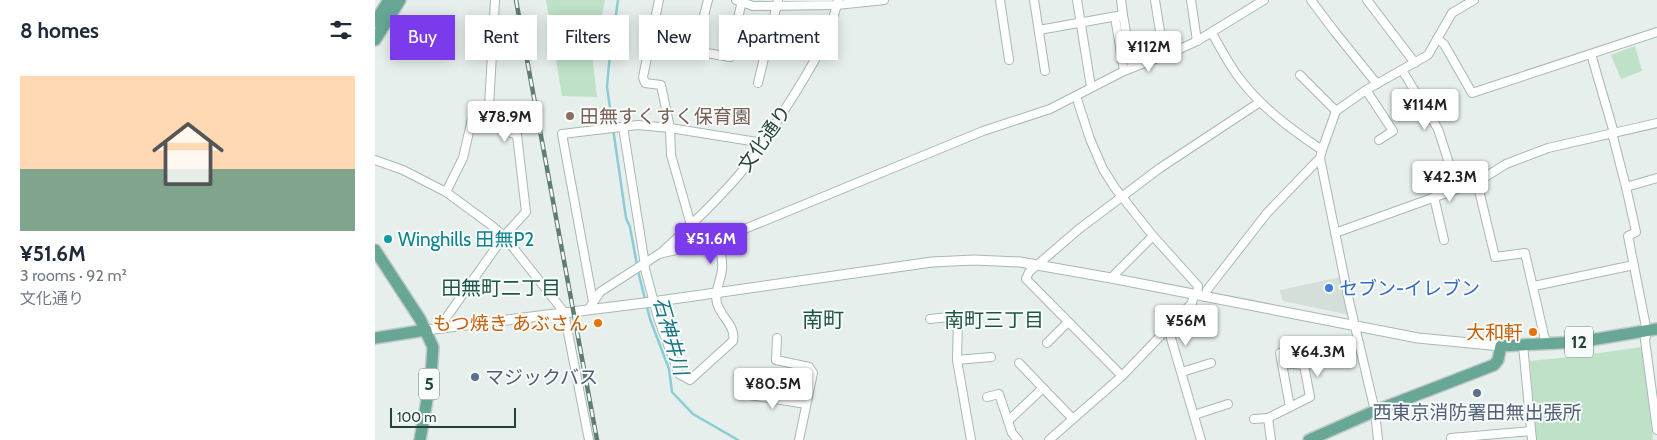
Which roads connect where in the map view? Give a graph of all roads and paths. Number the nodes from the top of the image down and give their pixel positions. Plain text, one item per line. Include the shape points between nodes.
1 (389, 0) edge
2 (400, 0) edge
3 (495, 0) edge
4 (659, 0) edge
5 (708, 0) edge
6 (884, 0) edge
7 (1000, 0) edge
8 (1034, 0) edge
9 (1077, 0) edge
10 (1121, 0) edge
11 (1155, 0) edge
12 (1191, 0) edge
13 (1264, 0) edge
14 (1311, 0) edge
15 (1367, 0) edge
16 (1474, 0) edge
17 (740, 1) edge
18 (838, 2) edge
19 (777, 3) edge
20 (1119, 16) junction
21 (375, 22) edge
22 (1081, 24) junction
23 (1039, 30) junction
24 (1657, 32) edge
25 (1213, 33) junction
26 (1437, 39) junction
27 (375, 40) edge
28 (1197, 41) junction
29 (1591, 54) junction
30 (1164, 56) junction
31 (1009, 60) dead end
32 (1415, 63) junction
33 (1132, 67) junction
34 (1045, 70) dead end
35 (1403, 70) junction
36 (1124, 71) junction
37 (1300, 75) dead end
38 (758, 83) dead end
39 (1377, 84) junction
40 (1091, 87) junction
41 (1366, 90) junction
42 (1076, 96) junction
43 (1260, 102) junction
44 (1336, 112) junction
45 (1657, 123) edge
46 (488, 124) junction
47 (623, 127) junction
48 (670, 128) junction
49 (1613, 133) junction
50 (1379, 140) dead end
51 (764, 143) junction
52 (1321, 150) junction
53 (1320, 158) junction
54 (375, 160) edge
55 (1657, 178) edge
56 (1477, 182) junction
57 (1626, 187) junction
58 (1457, 188) junction
59 (446, 192) junction
60 (1121, 197) junction
61 (1434, 197) junction
62 (691, 225) junction
63 (1335, 233) junction
64 (504, 236) junction
65 (1153, 236) junction
66 (716, 238) junction
67 (1444, 240) dead end
68 (375, 250) edge
69 (659, 254) junction
70 (643, 265) junction
71 (1634, 265) junction
72 (1036, 266) junction
73 (1111, 278) junction
74 (1533, 284) junction
75 (715, 293) junction
76 (1201, 294) junction
77 (653, 302) junction
78 (591, 306) junction
79 (564, 312) junction
80 (930, 319) dead end
81 (1068, 322) junction
82 (1356, 326) junction
83 (439, 328) junction
84 (1169, 328) junction
85 (426, 330) junction
86 (1652, 331) edge
87 (375, 338) edge
88 (777, 338) dead end
89 (1047, 342) dead end
90 (1546, 344) junction
91 (1523, 345) junction
92 (1501, 346) junction
93 (1280, 353) dead end
94 (991, 357) dead end
95 (957, 360) junction
96 (1019, 363) dead end
97 (1211, 363) dead end
98 (1282, 363) junction
99 (1182, 372) junction
100 (1122, 376) junction
101 (1654, 387) edge
102 (1043, 388) junction
103 (743, 394) dead end
104 (987, 397) dead end
105 (807, 404) junction
106 (1228, 404) dead end
107 (1290, 407) junction
108 (1375, 412) junction
109 (1194, 415) junction
110 (1268, 418) junction
111 (1073, 419) junction
112 (1254, 419) dead end
113 (1008, 421) junction
114 (1657, 430) edge
115 (1531, 431) junction
116 (420, 440) edge
117 (589, 440) edge
118 (799, 440) edge
119 (971, 440) edge
120 (1018, 440) edge
121 (1049, 440) edge
122 (1201, 440) edge
123 (1271, 440) edge
124 (1309, 440) edge
125 (1378, 440) edge
126 (1451, 440) edge
127 (1532, 440) edge

1 - 21 main road
2 - 27 main road
3 - 46 street
4 - 48 street via 643,77 645,83 661,85
5 - 17 street via 695,51 730,57
6 - 18 street
7 - 31 street
8 - 23 street
9 - 22 street
10 - 20 street
11 - 30 street
12 - 28 street
13 - 25 street
14 - 39 street
15 - 32 street
16 - 26 street via 1452,13
17 - 19 street via 753,6
18 - 19 street
18 - 51 street, 文化通り via 835,18 813,64
19 - 38 street
20 - 22 street
20 - 33 street
20 - 36 street
22 - 23 street
22 - 40 street
23 - 34 street
24 - 29 street
25 - 28 street
25 - 43 street via 1241,80
26 - 29 street via 1444,44 1472,93
26 - 32 street via 1428,55
28 - 30 street
29 - 49 street
30 - 33 street
32 - 35 street
33 - 36 street
35 - 39 street
35 - 58 street via 1437,130
36 - 40 street
37 - 44 street
39 - 41 street
40 - 42 street
41 - 44 street
41 - 50 street via 1393,131
42 - 60 street via 1089,139
42 - 66 street
43 - 52 street
43 - 60 street via 1159,168
44 - 52 street
45 - 49 street
46 - 59 street via 472,120 463,158
46 - 64 street via 517,135 526,212
47 - 48 street
47 - 70 street
47 - 78 street via 561,134
48 - 51 street
48 - 62 street via 671,155
49 - 56 street via 1548,148 1506,164
49 - 57 street
51 - 62 street, 文化通り via 744,170
52 - 53 street
53 - 63 street
53 - 76 street via 1267,213
54 - 59 street
55 - 57 street
56 - 58 street
56 - 74 street via 1495,257 1525,254
57 - 71 street via 1636,232 1628,236
58 - 61 street
59 - 64 street
60 - 65 street
60 - 72 street
61 - 63 street
61 - 67 street
62 - 69 street, 文化通り
63 - 82 street
64 - 79 street
64 - 83 street
65 - 73 street
65 - 76 street via 1198,286
66 - 69 street
66 - 75 street via 723,267
68 - 85 main road, 5
69 - 70 street
70 - 77 street
70 - 78 street via 600,292
71 - 74 street
71 - 86 street
72 - 73 street
72 - 75 street via 1021,262 953,260
72 - 81 street via 1026,278
73 - 76 street
74 - 90 street
75 - 77 street
75 - 77 street via 719,309 734,331 733,341 690,380 679,374
76 - 82 street
76 - 84 street
77 - 78 street
78 - 79 street
79 - 83 street
79 - 117 street
80 - 95 street via 958,316
81 - 89 street
81 - 100 street
82 - 92 street via 1439,341
82 - 108 street
83 - 85 street
84 - 99 street
84 - 100 street
85 - 87 main road
85 - 116 main road, 5 via 433,347 433,358
86 - 90 main road, 12
86 - 101 street via 1645,340
88 - 105 street via 776,360 809,367 813,373
90 - 91 main road, 12
91 - 92 main road, 12
91 - 115 street
92 - 108 main road via 1494,365
93 - 98 street
94 - 95 street
95 - 119 street
96 - 102 street
97 - 99 street
98 - 107 street
98 - 107 street via 1304,364 1310,397
99 - 109 street
100 - 111 street
101 - 114 street
102 - 111 street
102 - 113 street
103 - 105 street
104 - 113 street via 999,394
105 - 118 street
106 - 109 street
107 - 110 street
108 - 124 main road
108 - 125 street
109 - 122 street
110 - 112 street
110 - 123 street
111 - 121 street
113 - 120 street
115 - 126 street via 1473,435
115 - 127 street

